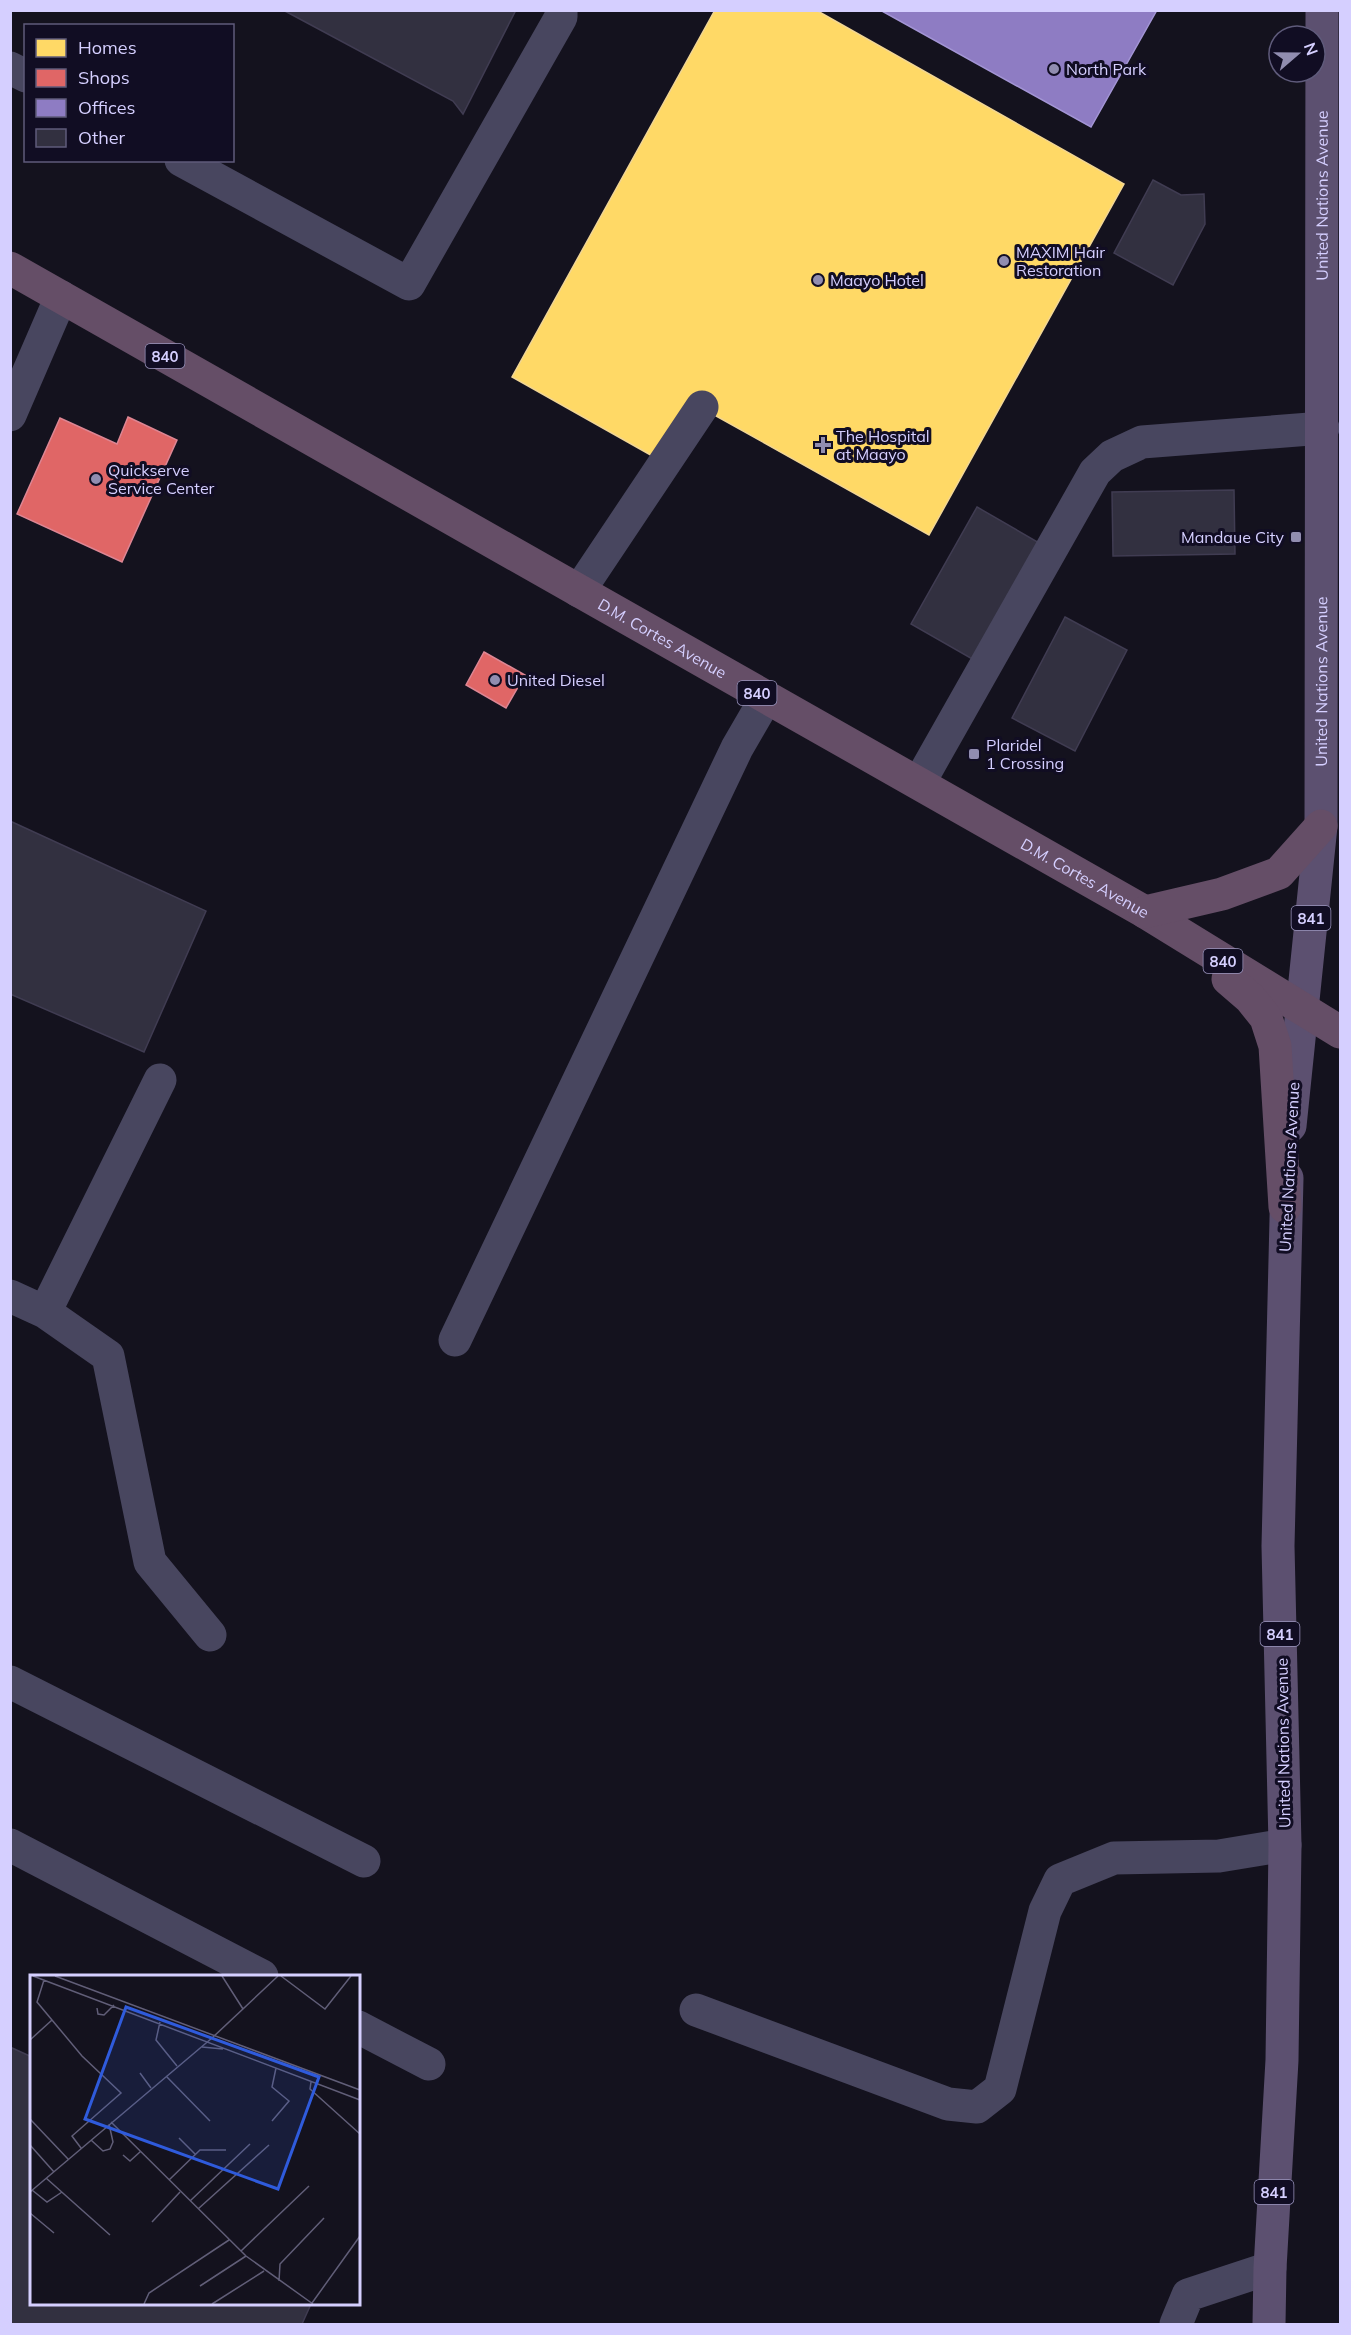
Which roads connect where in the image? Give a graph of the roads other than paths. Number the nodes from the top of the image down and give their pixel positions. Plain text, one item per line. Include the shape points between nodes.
1 (561, 10) edge
2 (1322, 10) edge
3 (10, 68) edge
4 (24, 75) edge
5 (185, 162) edge
6 (17, 280) edge
7 (60, 297) junction
8 (702, 407) dead end
9 (10, 415) edge
10 (1323, 428) junction
11 (579, 591) junction
12 (766, 698) junction
13 (919, 783) junction
14 (1321, 826) junction
15 (1145, 912) junction
16 (1302, 1010) junction
17 (1341, 1032) edge
18 (160, 1080) dead end
19 (1285, 1207) junction
20 (10, 1296) edge
21 (45, 1312) junction
22 (455, 1340) dead end
23 (210, 1635) dead end
24 (10, 1682) edge
25 (10, 1845) edge
26 (1285, 1845) junction
27 (364, 1861) dead end
28 (258, 1975) edge
29 (696, 2010) dead end
30 (360, 2028) edge
31 (429, 2064) dead end
32 (1270, 2268) junction
33 (1176, 2325) edge
34 (1269, 2325) edge

1 - 5 street via 561,17 409,284
2 - 10 main road, United Nations Avenue / 841
3 - 4 street
6 - 7 highway, D.M. Cortes Avenue / 840
7 - 9 street
7 - 11 highway, D.M. Cortes Avenue / 840
8 - 11 street
10 - 13 street via 1142,442 1112,456 1095,472
10 - 14 main road, United Nations Avenue / 841
11 - 12 highway, D.M. Cortes Avenue / 840
12 - 13 highway, D.M. Cortes Avenue / 840
12 - 22 street via 737,748
13 - 15 highway, D.M. Cortes Avenue / 840
14 - 15 highway via 1279,873 1222,894
14 - 16 main road, United Nations Avenue / 841
15 - 16 highway, D.M. Cortes Avenue / 840
15 - 19 highway via 1250,998 1266,1018 1275,1046
16 - 17 highway, D.M. Cortes Avenue / 840
16 - 19 main road, United Nations Avenue / 841
18 - 21 street
19 - 26 main road, United Nations Avenue / 841 via 1278,1546
20 - 21 street
21 - 23 street via 108,1356 150,1562
24 - 27 street
25 - 28 street
26 - 29 street via 1220,1856 1114,1858 1060,1880 1045,1911 1000,2089 977,2107 948,2103
26 - 32 main road, United Nations Avenue / 841 via 1282,2060
30 - 31 street
32 - 33 street via 1188,2295
32 - 34 main road, United Nations Avenue / 841

